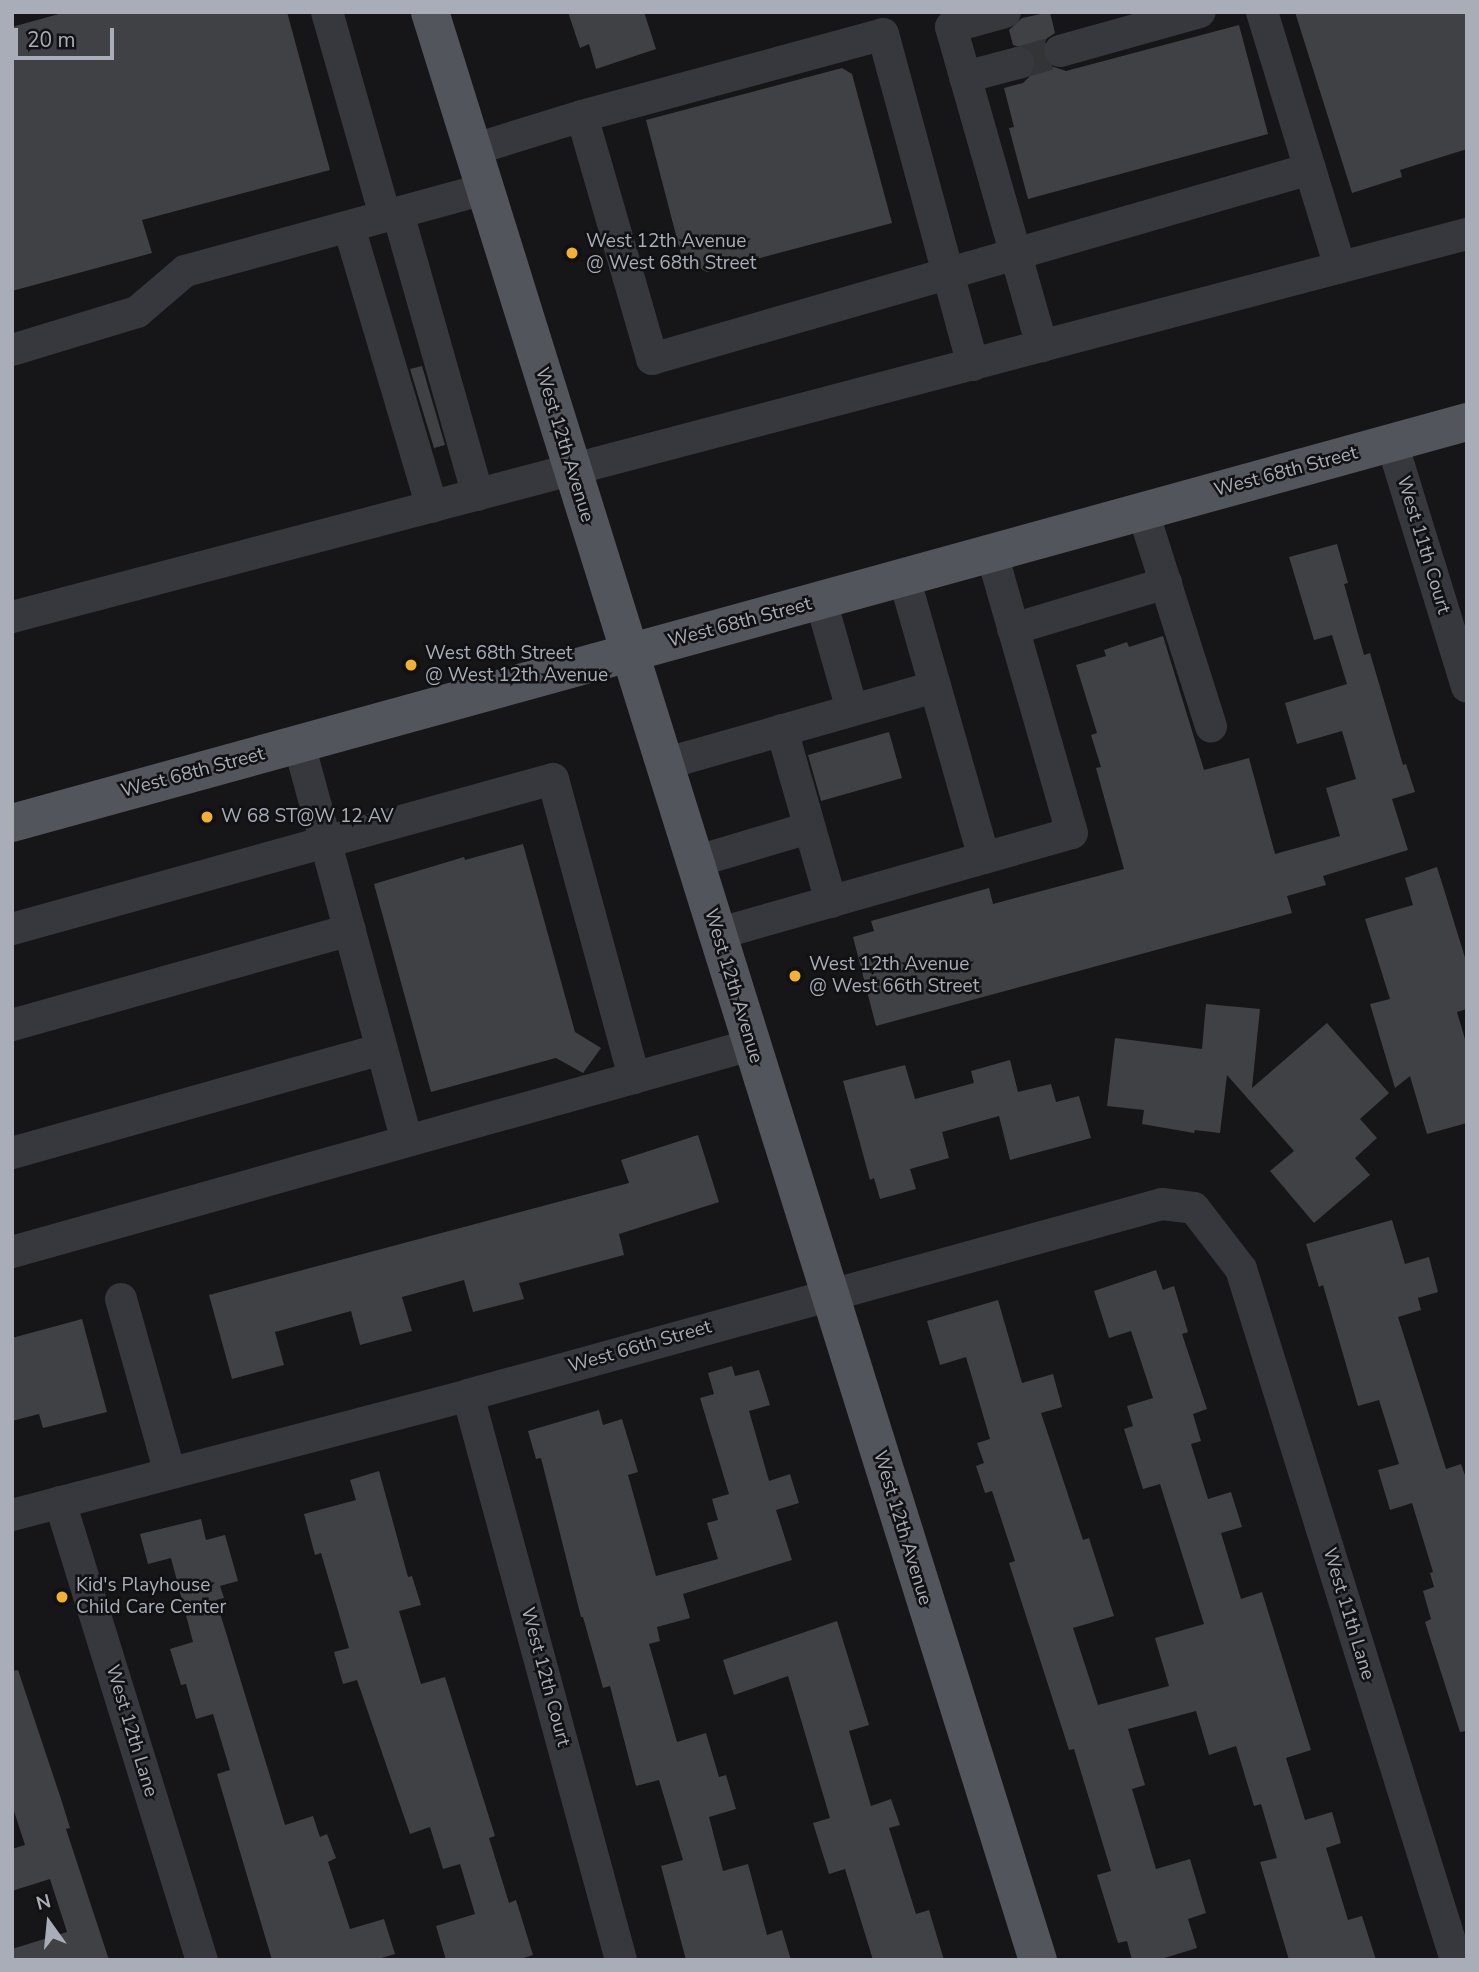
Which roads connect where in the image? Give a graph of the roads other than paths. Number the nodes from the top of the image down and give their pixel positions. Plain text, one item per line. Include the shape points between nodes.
1 (327, 12) edge
2 (430, 12) edge
3 (1004, 12) edge
4 (1200, 12) edge
5 (1262, 12) edge
6 (1060, 51) tunnel mouth
7 (1018, 63) tunnel mouth
8 (965, 77) junction
9 (582, 116) junction
10 (472, 150) junction
11 (1310, 169) junction
12 (485, 189) junction
13 (392, 215) junction
14 (349, 227) junction
15 (1467, 234) edge
16 (1015, 255) junction
17 (1340, 267) junction
18 (948, 274) junction
19 (1041, 346) junction
20 (12, 350) edge
21 (973, 365) junction
22 (1467, 422) edge
23 (1392, 443) junction
24 (572, 470) junction
25 (478, 495) junction
26 (432, 507) junction
27 (1143, 512) junction
28 (992, 554) junction
29 (904, 578) junction
30 (1166, 583) junction
31 (821, 601) junction
32 (12, 617) edge
33 (1013, 629) junction
34 (629, 654) junction
35 (935, 687) junction
36 (1467, 687) edge
37 (852, 710) junction
38 (1211, 727) dead end
39 (782, 730) junction
40 (299, 744) junction
41 (664, 764) junction
42 (12, 823) edge
43 (810, 828) junction
44 (325, 840) junction
45 (984, 858) junction
46 (694, 862) junction
47 (831, 902) junction
48 (12, 929) edge
49 (350, 930) junction
50 (717, 934) junction
51 (12, 1025) edge
52 (751, 1045) junction
53 (382, 1049) junction
54 (634, 1078) junction
55 (407, 1141) junction
56 (12, 1153) edge
57 (13, 1251) edge
58 (1241, 1269) joint
59 (828, 1295) junction
60 (121, 1299) dead end
61 (468, 1395) junction
62 (170, 1473) junction
63 (60, 1502) junction
64 (12, 1515) edge
65 (202, 1960) edge
66 (621, 1960) edge
67 (1038, 1960) edge
68 (1456, 1960) edge

1 - 13 street
2 - 10 main road, West 12th Avenue
3 - 8 street via 951,27
4 - 6 street
5 - 11 street
7 - 8 street
8 - 16 street
9 - 10 street
9 - 18 street via 883,34
9 - 18 street via 652,359
10 - 12 main road, West 12th Avenue
11 - 16 street
11 - 17 street
12 - 13 street
12 - 24 main road, West 12th Avenue
13 - 14 street
13 - 25 street
14 - 20 street via 185,271 137,312
14 - 26 street
15 - 17 street
16 - 18 street
16 - 19 street
17 - 19 street
18 - 21 street
19 - 21 street
21 - 24 street
22 - 23 main road, West 68th Street
23 - 27 main road, West 68th Street
23 - 36 street, West 11th Court
24 - 25 street
24 - 34 main road, West 12th Avenue
25 - 26 street
26 - 32 street
27 - 28 main road, West 68th Street
27 - 30 street
28 - 29 main road, West 68th Street
28 - 33 street
29 - 31 main road, West 68th Street
29 - 35 street
30 - 33 street
30 - 38 street
31 - 34 main road, West 68th Street
31 - 37 street
33 - 45 street via 1072,833
34 - 40 main road, West 68th Street
34 - 41 main road, West 12th Avenue
35 - 37 street
35 - 45 street
37 - 39 street
39 - 41 street
39 - 43 street
40 - 42 main road, West 68th Street
40 - 44 street
41 - 46 main road, West 12th Avenue
43 - 46 street
43 - 47 street
44 - 48 street
44 - 49 street
44 - 54 street via 553,779
45 - 47 street
46 - 50 main road, West 12th Avenue
47 - 50 street
49 - 51 street
49 - 53 street
50 - 52 main road, West 12th Avenue
52 - 54 street
52 - 59 main road, West 12th Avenue
53 - 55 street
53 - 56 street
54 - 55 street
55 - 57 street
58 - 59 street, West 66th Street via 1194,1208 1162,1203
58 - 68 street, West 11th Lane
59 - 61 street, West 66th Street
59 - 67 main road, West 12th Avenue
60 - 62 street
61 - 62 street, West 66th Street
61 - 66 street, West 12th Court
62 - 63 street, West 66th Street
63 - 64 street, West 66th Street
63 - 65 street, West 12th Lane

